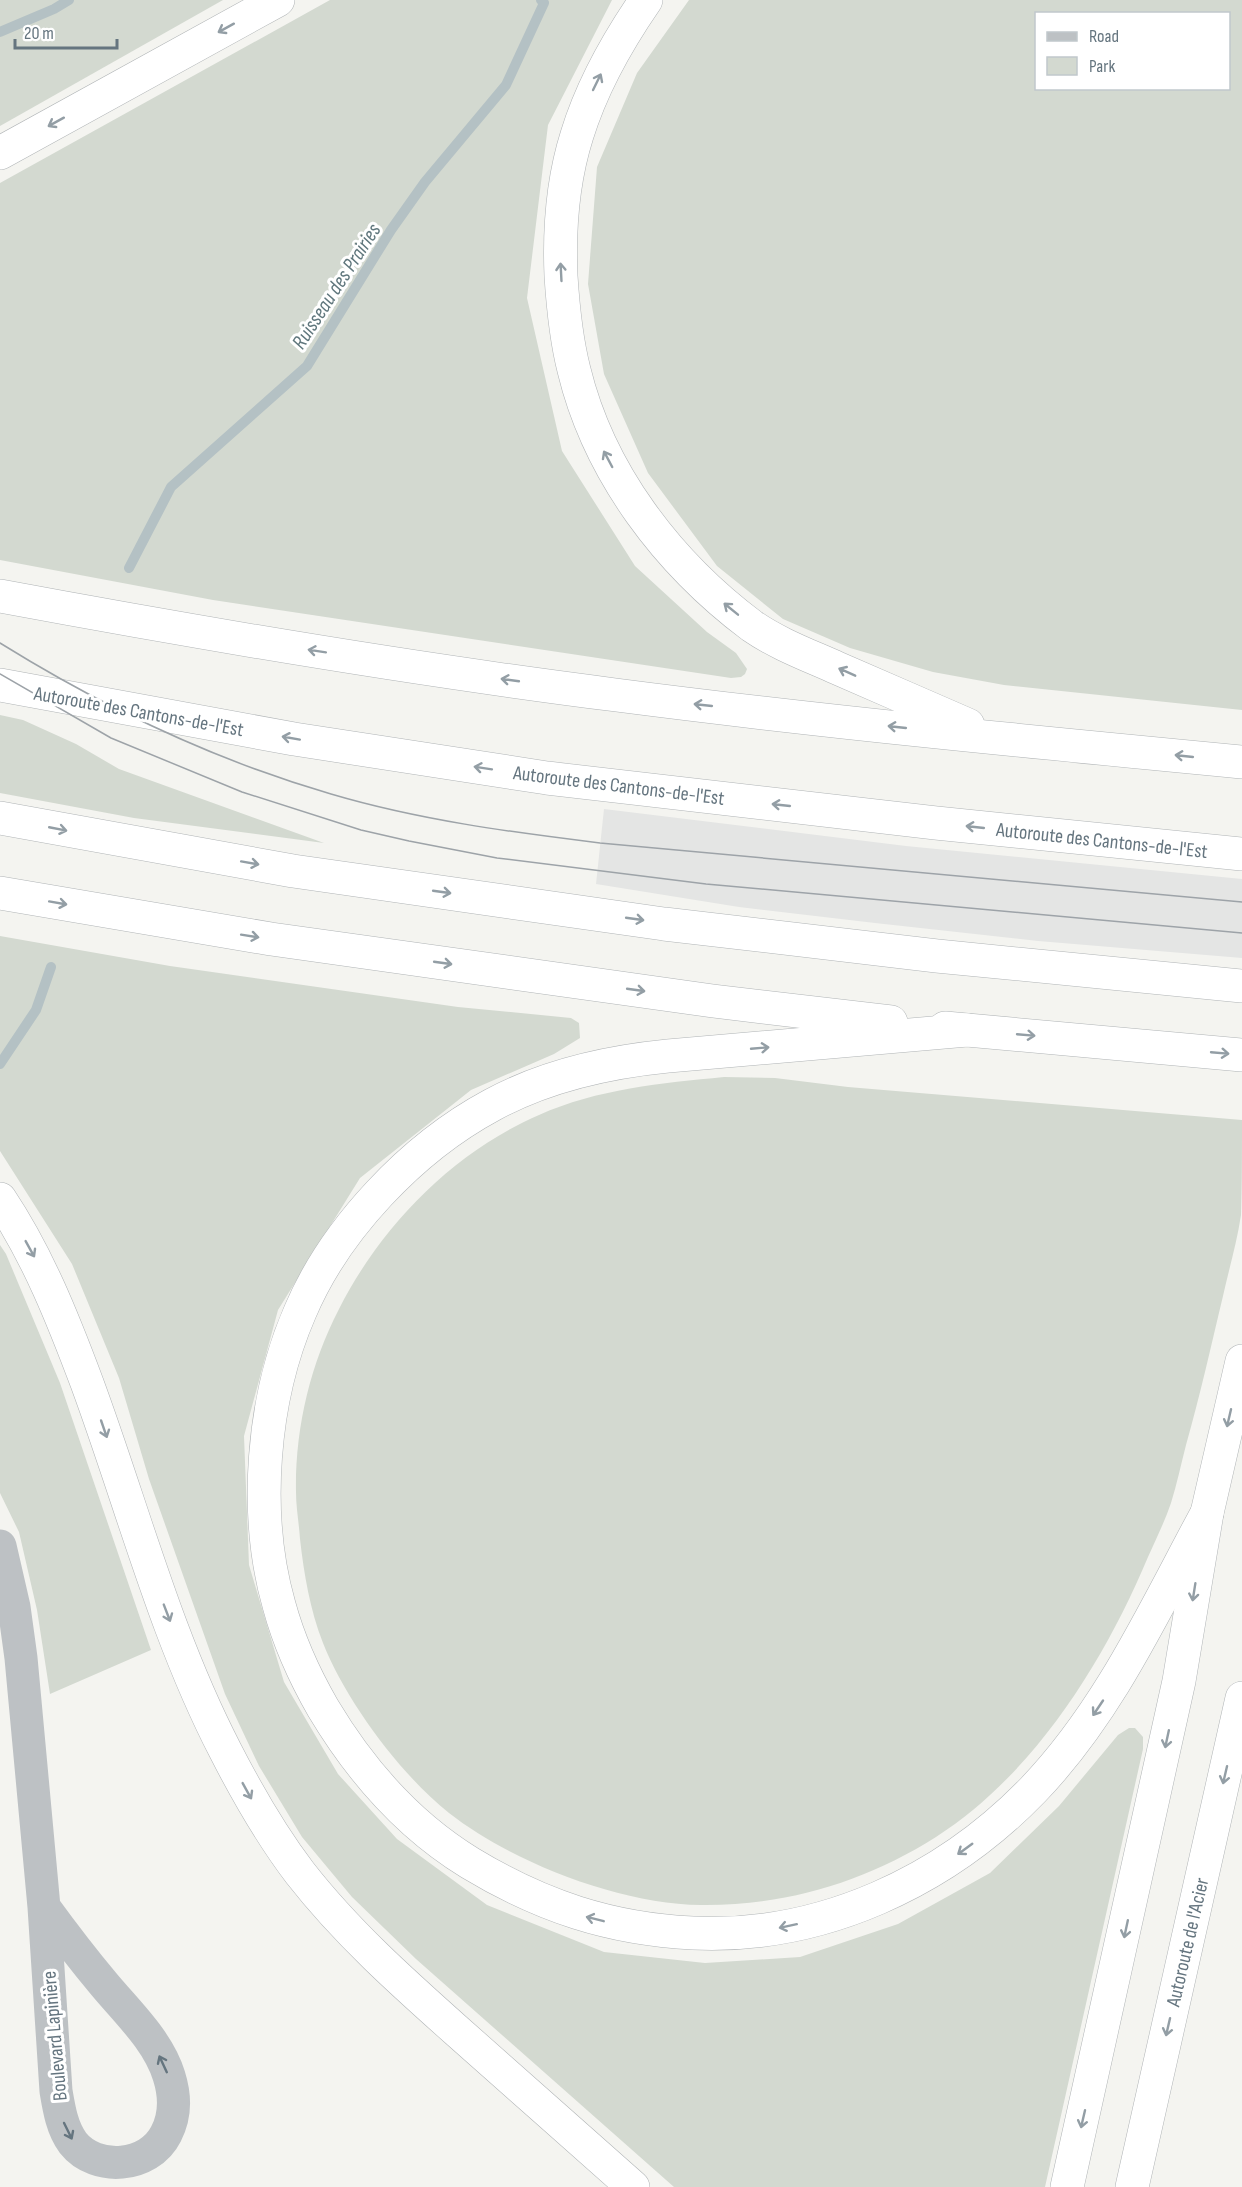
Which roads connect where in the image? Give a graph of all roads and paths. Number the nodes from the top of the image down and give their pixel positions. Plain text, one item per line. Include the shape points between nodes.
1 (278, 0) edge
2 (646, 0) edge
3 (0, 153) edge
4 (0, 596) edge
5 (0, 685) edge
6 (997, 738) junction
7 (1242, 762) edge
8 (0, 818) edge
9 (1242, 854) edge
10 (0, 893) edge
11 (1242, 987) edge
12 (967, 1030) junction
13 (1242, 1055) edge
14 (0, 1198) edge
15 (1242, 1361) edge
16 (1207, 1513) junction
17 (0, 1546) edge
18 (1242, 1698) edge
19 (44, 1907) junction
20 (633, 2187) edge
21 (1067, 2187) edge
22 (1132, 2187) edge

1 -> 3 highway
6 -> 2 highway via 779,642 755,627 714,595 672,554 626,490 601,445 582,398 568,346 561,264 563,209 570,161 586,107 616,45
6 -> 4 highway via 616,695 459,673
9 -> 5 highway, Autoroute des Cantons-de-l'Est via 547,778 294,739
7 -> 6 highway
8 -> 11 highway via 293,871 664,924
10 -> 12 highway via 271,939 712,1001
12 -> 13 highway
16 -> 12 highway via 1097,1710 1059,1760 1011,1812 950,1860 888,1895 853,1909 782,1927 712,1934 638,1928 576,1914 510,1885 430,1835 386,1795 346,1744 309,1683 287,1631 271,1572 265,1464 272,1408 288,1343 315,1282 349,1230 393,1178 471,1116 522,1090 579,1070 657,1057
14 -> 20 highway via 32,1253 67,1330 194,1683 224,1749 265,1823 301,1874 364,1944
15 -> 16 highway
16 -> 21 highway via 1179,1682
17 - 19 street, Boulevard Lapinière via 21,1658
18 -> 22 highway, Autoroute de l'Acier
19 -> 19 street, Boulevard Lapinière via 56,2091 65,2128 86,2155 98,2161 130,2161 156,2147 165,2136 174,2109 169,2075 154,2046

